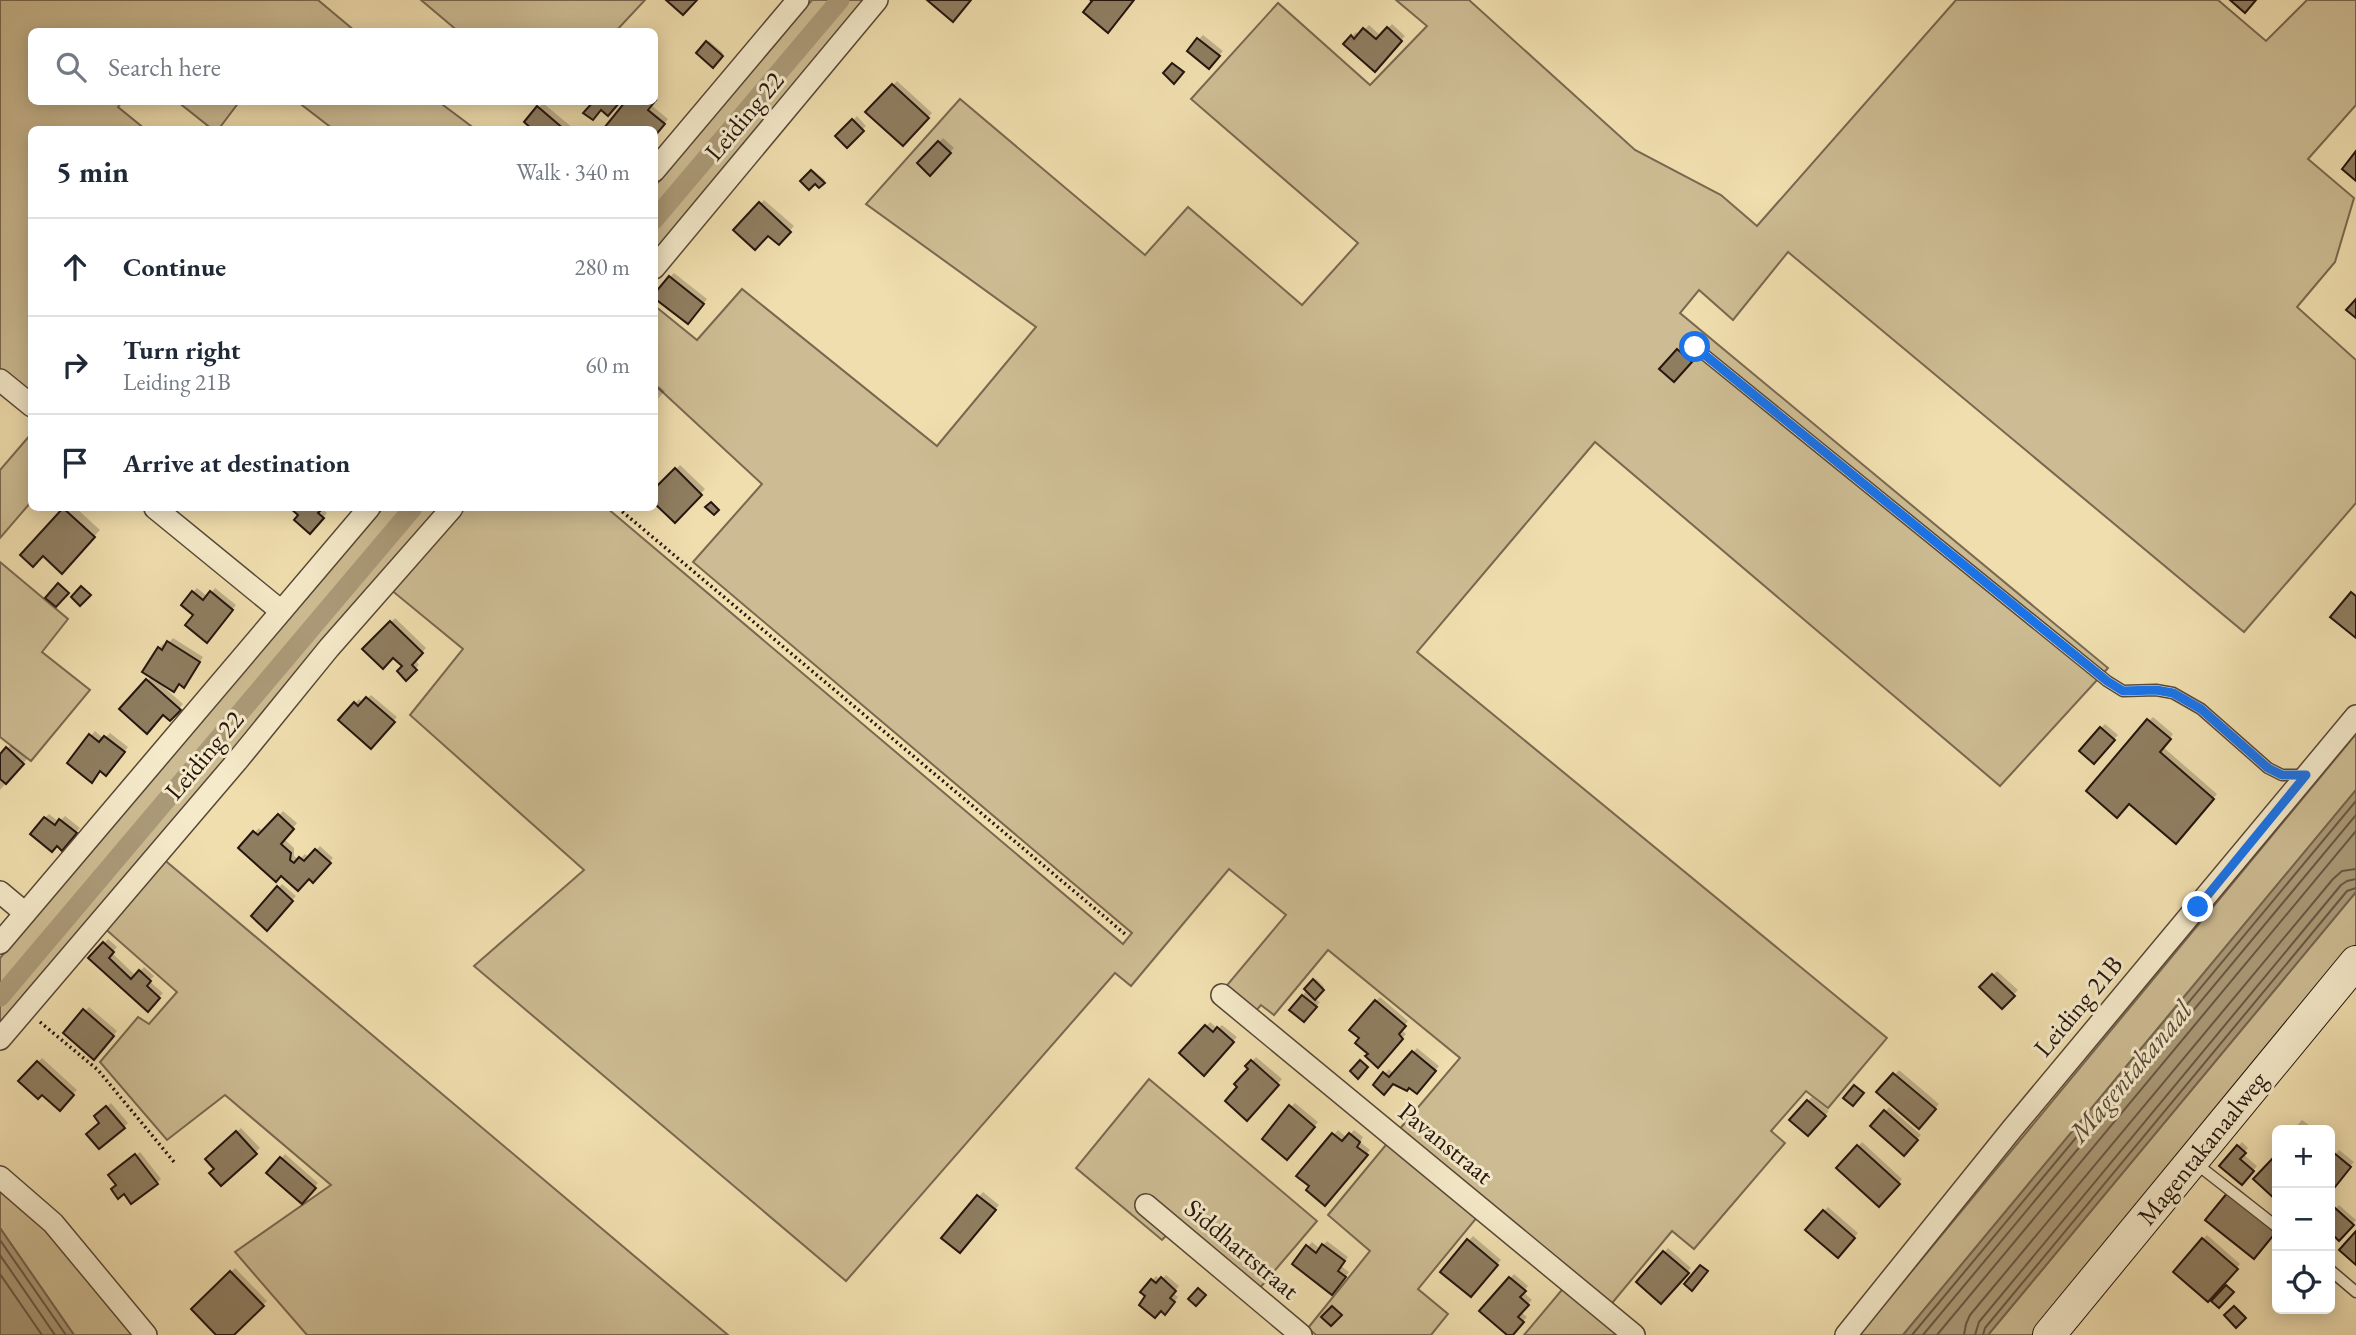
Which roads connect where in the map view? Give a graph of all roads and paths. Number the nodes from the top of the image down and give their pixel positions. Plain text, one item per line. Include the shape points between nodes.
1 (798, 0) edge
2 (877, 0) edge
3 (658, 166) edge
4 (658, 263) edge
5 (1695, 347) dead end
6 (0, 380) edge
7 (28, 403) edge
8 (159, 511) edge
9 (366, 511) edge
10 (449, 511) edge
11 (622, 511) edge
12 (281, 611) junction
13 (2356, 716) edge
14 (2306, 775) junction
15 (0, 892) edge
16 (25, 913) junction
17 (1125, 933) dead end
18 (0, 943) edge
19 (2356, 962) edge
20 (1222, 995) dead end
21 (25, 1010) junction
22 (0, 1039) edge
23 (2193, 1161) junction
24 (174, 1162) dead end
25 (0, 1177) edge
26 (1146, 1205) dead end
27 (2272, 1223) edge
28 (2335, 1274) edge
29 (2356, 1292) edge
30 (146, 1335) edge
31 (1301, 1335) edge
32 (1634, 1335) edge
33 (1846, 1335) edge
34 (2049, 1335) edge

1 - 3 street, Leiding 22
2 - 4 street, Leiding 22
5 - 14 lane via 2107,681 2123,691 2173,693 2201,709 2268,768 2282,775
6 - 7 street
8 - 12 street
9 - 12 street, Leiding 22
10 - 21 street, Leiding 22 via 336,638
11 - 17 path
12 - 16 street, Leiding 22
13 - 14 street, Leiding 21B
14 - 33 street, Leiding 21B
15 - 16 street
16 - 18 street, Leiding 22
19 - 23 street, Magentakanaalweg
20 - 32 street, Pavanstraat
21 - 22 street, Leiding 22
21 - 24 path via 98,1070
23 - 27 lane
23 - 34 street, Magentakanaalweg
25 - 30 street via 53,1223
26 - 31 street, Siddhartstraat
28 - 29 lane

